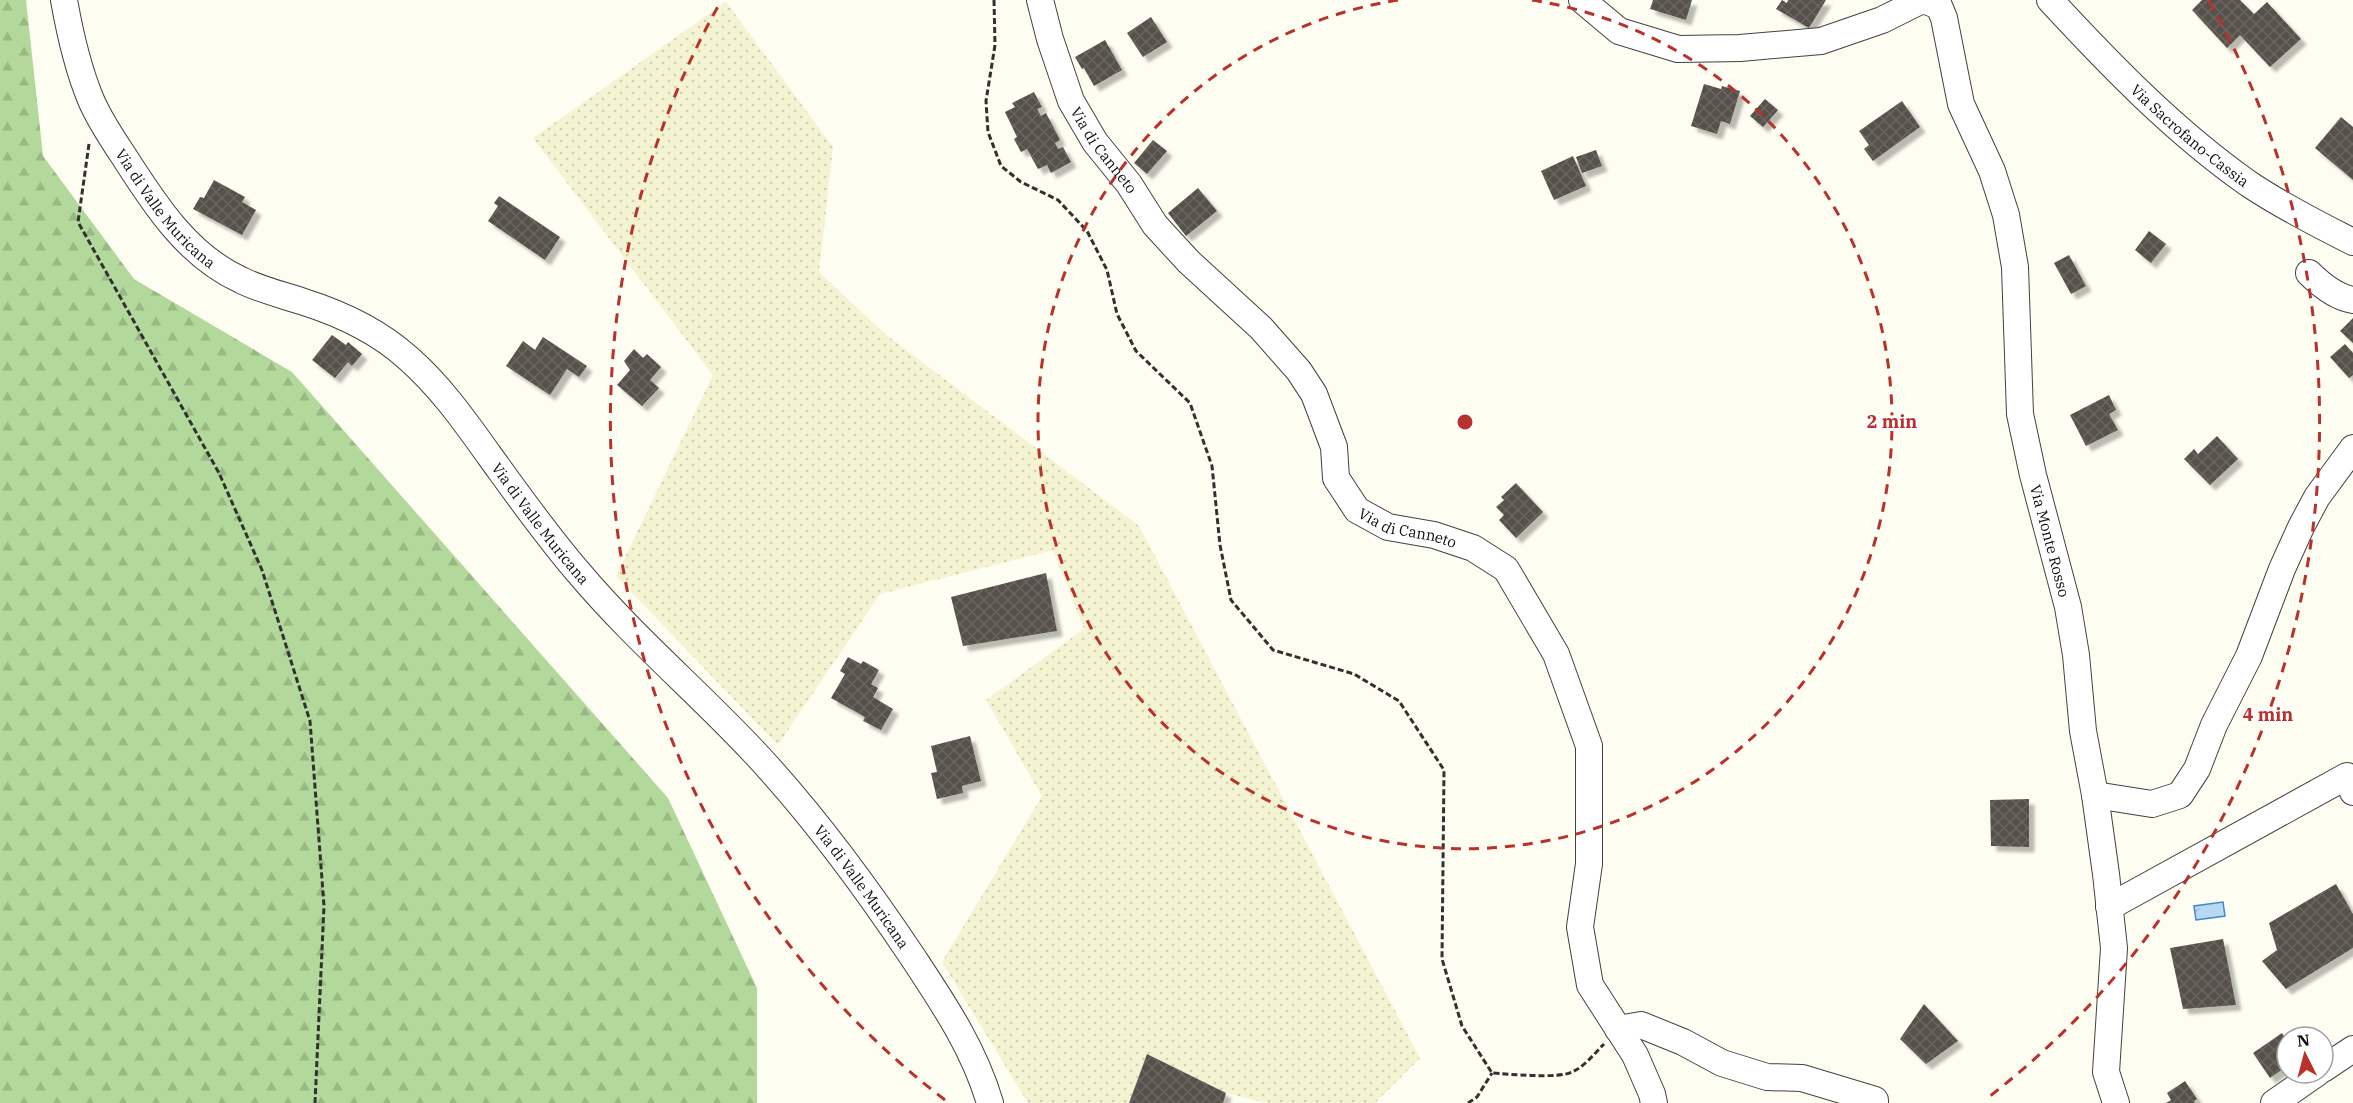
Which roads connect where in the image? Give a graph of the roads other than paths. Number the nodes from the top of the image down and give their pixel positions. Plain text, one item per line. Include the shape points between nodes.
1 (64, 0) edge
2 (1040, 0) edge
3 (1582, 0) edge
4 (1923, 0) edge
5 (2050, 0) edge
6 (2353, 242) edge
7 (2308, 273) dead end
8 (2353, 300) edge
9 (2353, 448) edge
10 (2351, 781) edge
11 (2095, 795) junction
12 (2109, 907) junction
13 (1618, 1029) junction
14 (2353, 1049) edge
15 (2335, 1061) edge
16 (2300, 1085) edge
17 (990, 1103) edge
18 (1654, 1103) edge
19 (1875, 1103) edge
20 (2116, 1103) edge
21 (2274, 1103) edge

1 - 17 street, Via di Valle Muricana via 74,48 94,106 145,190 176,230 208,261 230,275 332,312 375,333 434,383 582,577 758,756 829,843 949,1011 971,1051
2 - 13 street, Via di Canneto via 1071,101 1095,142 1155,225 1299,370 1314,394 1334,447 1336,478 1357,510 1388,527 1434,535 1473,548 1506,569 1556,654 1588,746 1589,864 1580,927 1590,985
3 - 4 street via 1619,31 1678,49 1821,41 1882,20
4 - 11 street, Via Monte Rosso via 1939,6 1944,18 1960,104 1992,171 2006,215 2015,267 2020,414 2068,607
5 - 6 street, Via Sacrofano-Cassia via 2178,129 2248,183
7 - 8 street via 2343,298
9 - 11 street via 2316,497 2301,526 2249,657 2214,725 2197,769 2180,795 2152,804
10 - 12 street
11 - 12 street, Via Monte Rosso
12 - 20 street, Via Monte Rosso via 2114,948 2106,1072
13 - 18 street, Via di Canneto via 1635,1055
13 - 19 street via 1641,1025 1722,1063 1767,1077 1803,1078
14 - 15 street
16 - 21 street

